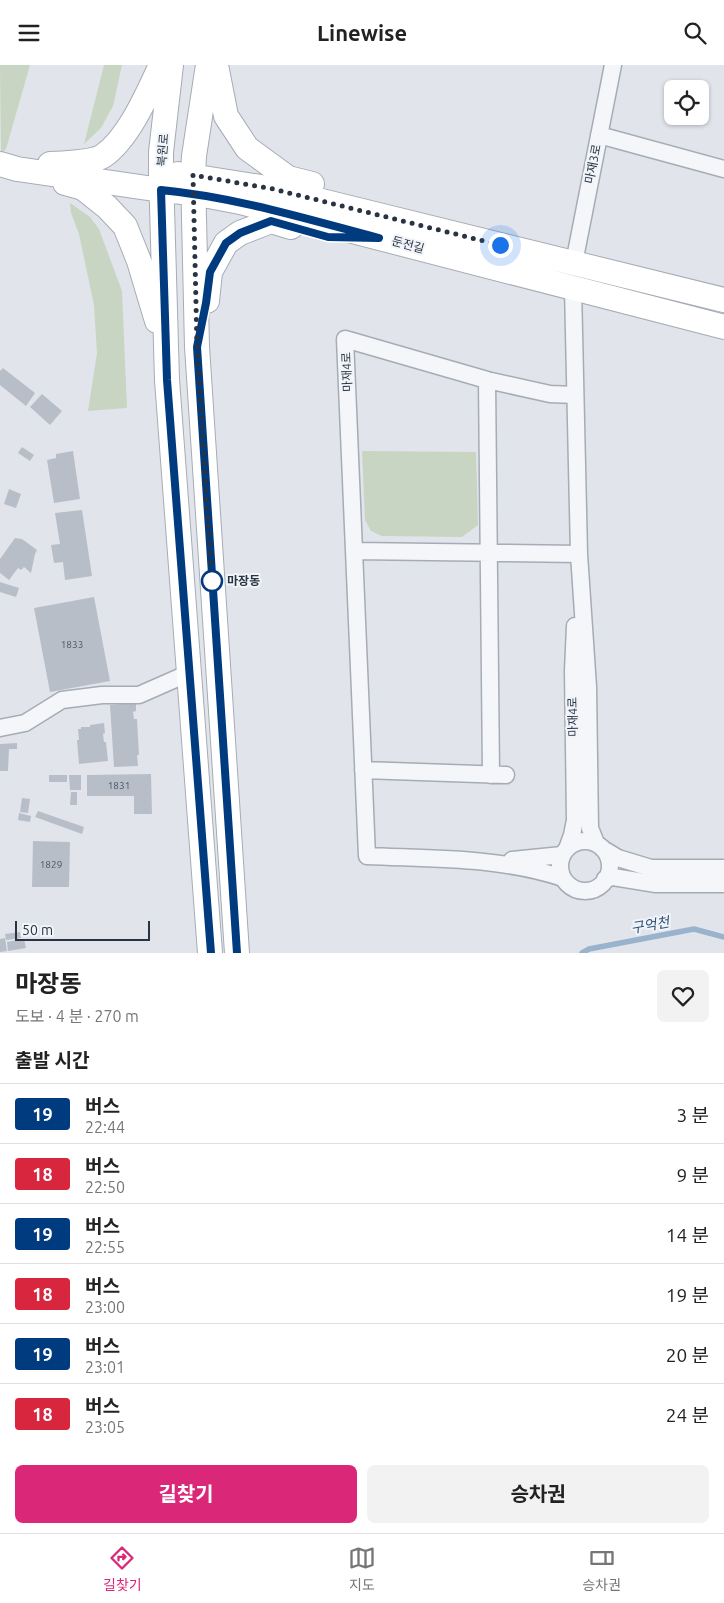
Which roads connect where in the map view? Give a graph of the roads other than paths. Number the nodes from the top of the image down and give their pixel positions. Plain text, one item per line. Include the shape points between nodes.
1 (161, 65) edge
2 (171, 65) edge
3 (208, 65) edge
4 (216, 65) edge
5 (613, 65) edge
6 (599, 135) junction
7 (9, 164) edge
8 (724, 169) edge
9 (161, 181) junction
10 (193, 184) junction
11 (384, 227) junction
12 (574, 263) junction
13 (573, 288) junction
14 (724, 300) edge
15 (724, 327) edge
16 (166, 347) junction
17 (197, 347) junction
18 (487, 380) junction
19 (575, 395) junction
20 (354, 551) junction
21 (489, 553) junction
22 (579, 554) junction
23 (189, 673) junction
24 (0, 728) edge
25 (363, 770) junction
26 (599, 846) junction
27 (564, 852) junction
28 (494, 862) junction
29 (724, 868) edge
30 (563, 878) junction
31 (605, 879) junction
32 (724, 884) edge
33 (210, 953) edge
34 (237, 953) edge

1 - 7 street via 145,100 119,141 101,157 65,164
2 - 9 street, 북원로
3 - 10 street via 194,156
4 - 11 street via 226,116 247,148 288,178 353,195
5 - 6 street, 마재3로
6 - 8 street
6 - 12 street, 마재3로
7 - 9 street, 둔전길
7 - 16 street via 83,188 125,226
9 - 10 street, 둔전길
9 - 16 street, 북원로
10 - 11 street, 둔전길 via 240,202
10 - 17 street
11 - 12 street, 둔전길
11 - 13 street, 둔전길
11 - 17 street via 328,237 271,221 240,233 226,243 210,272
12 - 14 street, 둔전길
13 - 15 street, 둔전길
13 - 19 street, 마재4로
16 - 23 street, 북원로
17 - 34 street
18 - 19 street, 마재4로 via 550,394
18 - 20 street, 마재4로 via 345,339
18 - 21 street
19 - 22 street, 마재4로
20 - 21 street
20 - 25 street, 마재4로
21 - 22 street
21 - 25 street via 498,775
22 - 26 street, 마재4로 via 588,687 590,828
22 - 27 street, 마재4로 via 572,671 575,820
23 - 24 street via 139,695 62,700 25,723
23 - 33 street, 북원로
25 - 28 street, 마재4로 via 367,856
26 - 27 street via 580,841
26 - 29 street via 618,857 651,868
26 - 31 street via 608,855 610,863
27 - 28 street, 마재4로
27 - 30 street via 560,870
28 - 30 street, 마재4로
30 - 31 street via 576,889 584,891 600,885
31 - 32 street via 613,877 656,884

